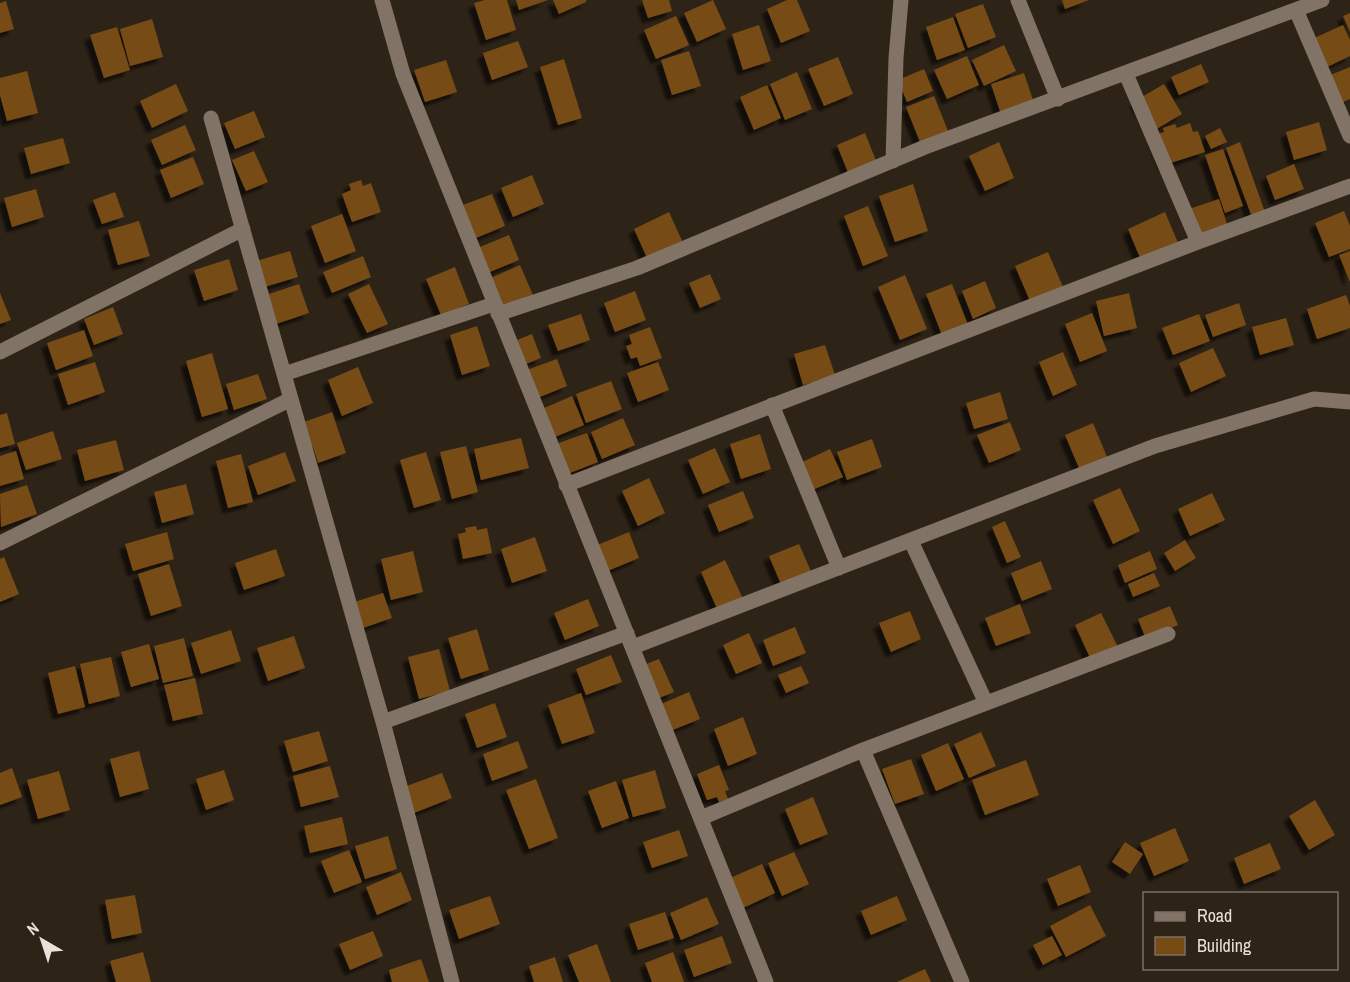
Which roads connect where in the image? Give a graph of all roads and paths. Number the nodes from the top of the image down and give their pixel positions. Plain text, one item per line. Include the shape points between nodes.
1 (382, 0) edge
2 (901, 0) edge
3 (1018, 0) edge
4 (1322, 0) edge
5 (1296, 10) junction
6 (1126, 74) junction
7 (1058, 99) junction
8 (211, 118) dead end
9 (1350, 136) edge
10 (893, 161) junction
11 (1350, 186) edge
12 (243, 230) junction
13 (1198, 242) junction
14 (496, 309) junction
15 (0, 352) edge
16 (284, 374) junction
17 (291, 399) junction
18 (1350, 402) edge
19 (772, 405) junction
20 (566, 485) junction
21 (911, 541) junction
22 (0, 543) edge
23 (839, 568) junction
24 (1168, 634) dead end
25 (630, 640) junction
26 (986, 703) junction
27 (383, 722) junction
28 (863, 750) junction
29 (701, 818) junction
30 (452, 982) edge
31 (766, 982) edge
32 (962, 982) edge

1 - 14 street via 403,74
2 - 10 street
3 - 7 street
4 - 5 street
5 - 6 street
5 - 9 street
6 - 7 street
6 - 13 street
7 - 10 street
8 - 12 street
10 - 14 street via 637,268
11 - 13 street
12 - 15 street
12 - 16 street
13 - 19 street
14 - 16 street
14 - 20 street
16 - 17 street
17 - 22 street
17 - 27 street
18 - 21 street via 1314,399 1155,446
19 - 20 street
19 - 23 street
20 - 25 street
21 - 23 street
21 - 26 street
23 - 25 street
24 - 26 street
25 - 27 street
25 - 29 street
26 - 28 street
27 - 30 street
28 - 29 street
28 - 32 street
29 - 31 street

